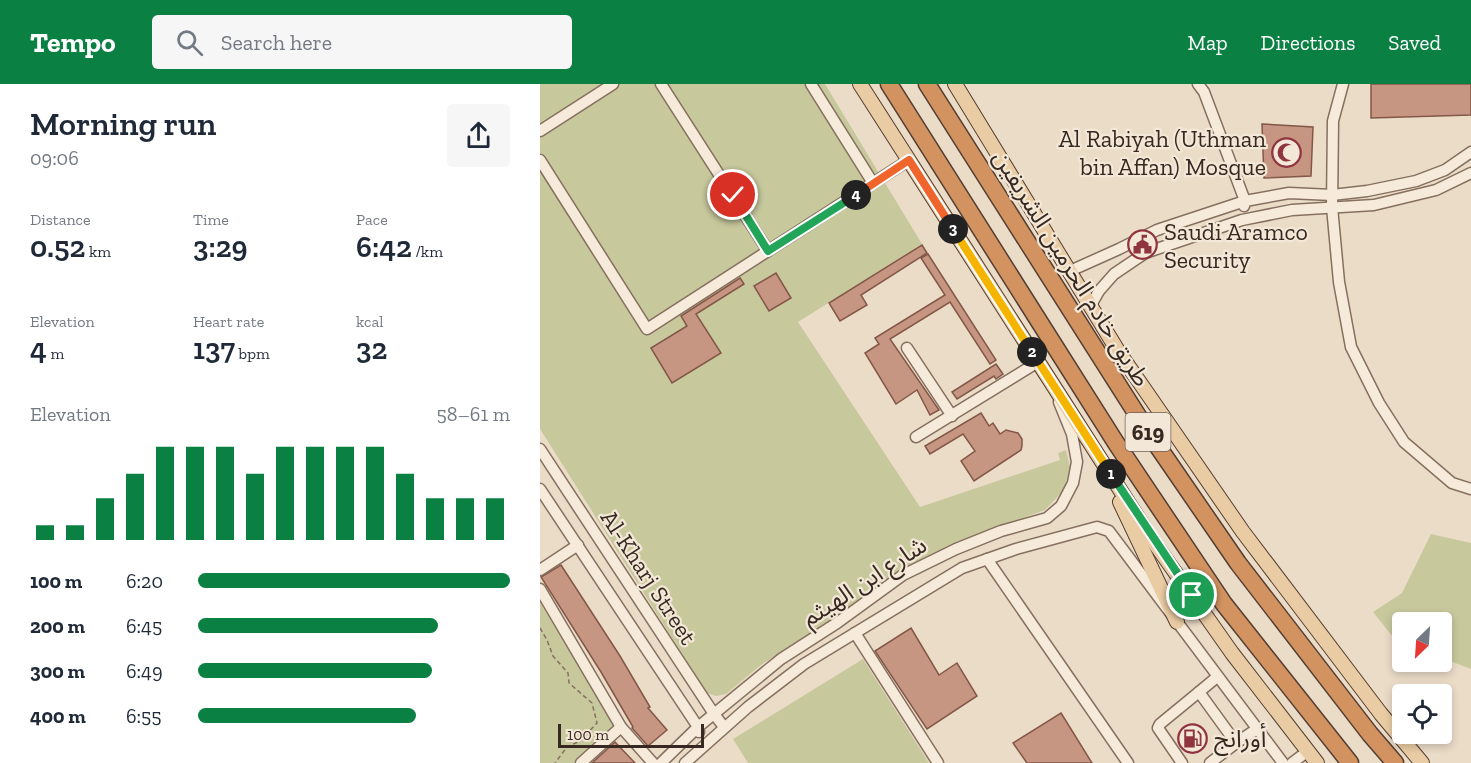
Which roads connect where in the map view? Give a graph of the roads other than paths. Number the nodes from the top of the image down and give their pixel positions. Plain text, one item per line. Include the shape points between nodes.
1 (613, 84) edge
2 (661, 84) edge
3 (811, 84) edge
4 (860, 84) edge
5 (889, 84) edge
6 (927, 84) edge
7 (935, 84) edge
8 (955, 84) edge
9 (1198, 84) edge
10 (1343, 84) edge
11 (540, 131) edge
12 (1471, 152) edge
13 (540, 160) edge
14 (909, 160) junction
15 (1471, 173) edge
16 (989, 182) junction
17 (873, 183) junction
18 (1332, 195) junction
19 (1245, 201) junction
20 (1332, 207) junction
21 (1242, 220) junction
22 (768, 251) junction
23 (1070, 271) junction
24 (1091, 305) junction
25 (907, 348) dead end
26 (1038, 362) junction
27 (1050, 380) junction
28 (952, 416) junction
29 (916, 437) dead end
30 (540, 449) edge
31 (1096, 451) junction
32 (540, 489) edge
33 (1471, 489) edge
34 (578, 546) junction
35 (987, 559) junction
36 (540, 570) edge
37 (540, 589) edge
38 (1177, 622) junction
39 (855, 633) junction
40 (1217, 677) junction
41 (1198, 692) junction
42 (714, 714) junction
43 (621, 727) junction
44 (698, 727) junction
45 (724, 727) junction
46 (1257, 729) junction
47 (1236, 743) junction
48 (703, 746) junction
49 (1308, 751) junction
50 (581, 763) edge
51 (653, 763) edge
52 (661, 763) edge
53 (685, 763) edge
54 (938, 763) edge
55 (1128, 763) edge
56 (1182, 763) edge
57 (1210, 763) edge
58 (1283, 763) edge
59 (1292, 763) edge
60 (1317, 763) edge
61 (1350, 763) edge
62 (1395, 763) edge
63 (1422, 763) edge

1 - 11 street
2 - 22 street
3 - 17 street
4 - 14 main road
5 - 61 highway, 619 via 1116,443 1224,604
6 - 16 highway, طريق خادم الحرمين الشريفين / 619
7 - 16 highway
8 - 23 main road
9 - 19 street
10 - 18 street via 1333,121
12 - 18 street via 1445,170 1416,181
13 - 22 street via 647,329
14 - 17 street
14 - 26 main road
15 - 20 street via 1436,190 1374,205
16 - 62 highway, طريق خادم الحرمين الشريفين / 619 via 1150,435 1238,563
17 - 22 street
18 - 19 street via 1289,193
18 - 20 street
19 - 21 street
19 - 23 street via 1157,230
20 - 21 street
20 - 33 street via 1339,282 1351,347 1404,442 1452,483
21 - 24 street via 1145,253 1113,274
23 - 24 main road
24 - 63 main road via 1118,351 1243,532
25 - 28 street
26 - 27 main road
26 - 28 street
27 - 31 main road
27 - 42 street, شارع ابن الهيثم via 1072,434 1077,462 1073,483 1061,506 1047,518 1001,531 903,575 782,659
28 - 29 street
30 - 42 street, Al-Kharj Street
31 - 38 main road
31 - 49 main road via 1232,653
32 - 34 street, Al-Kharj Street
34 - 36 street
34 - 44 street, Al-Kharj Street
35 - 38 street, شارع ابن الهيثم via 1097,527 1109,531
35 - 39 street, شارع ابن الهيثم via 962,568
35 - 55 street
37 - 43 street
38 - 40 street
39 - 45 street, شارع ابن الهيثم via 804,664
39 - 54 street
40 - 41 street
40 - 46 street
41 - 47 street
41 - 56 street via 1158,728
42 - 44 street, شارع ابن الهيثم
42 - 45 street, Al-Kharj Street
43 - 50 street
43 - 51 street
44 - 48 street, Al-Kharj Street
44 - 52 street, شارع ابن الهيثم
45 - 48 street, شارع ابن الهيثم
46 - 47 street
46 - 58 street
47 - 57 street
48 - 53 street, شارع ابن الهيثم
49 - 59 street
49 - 60 main road

